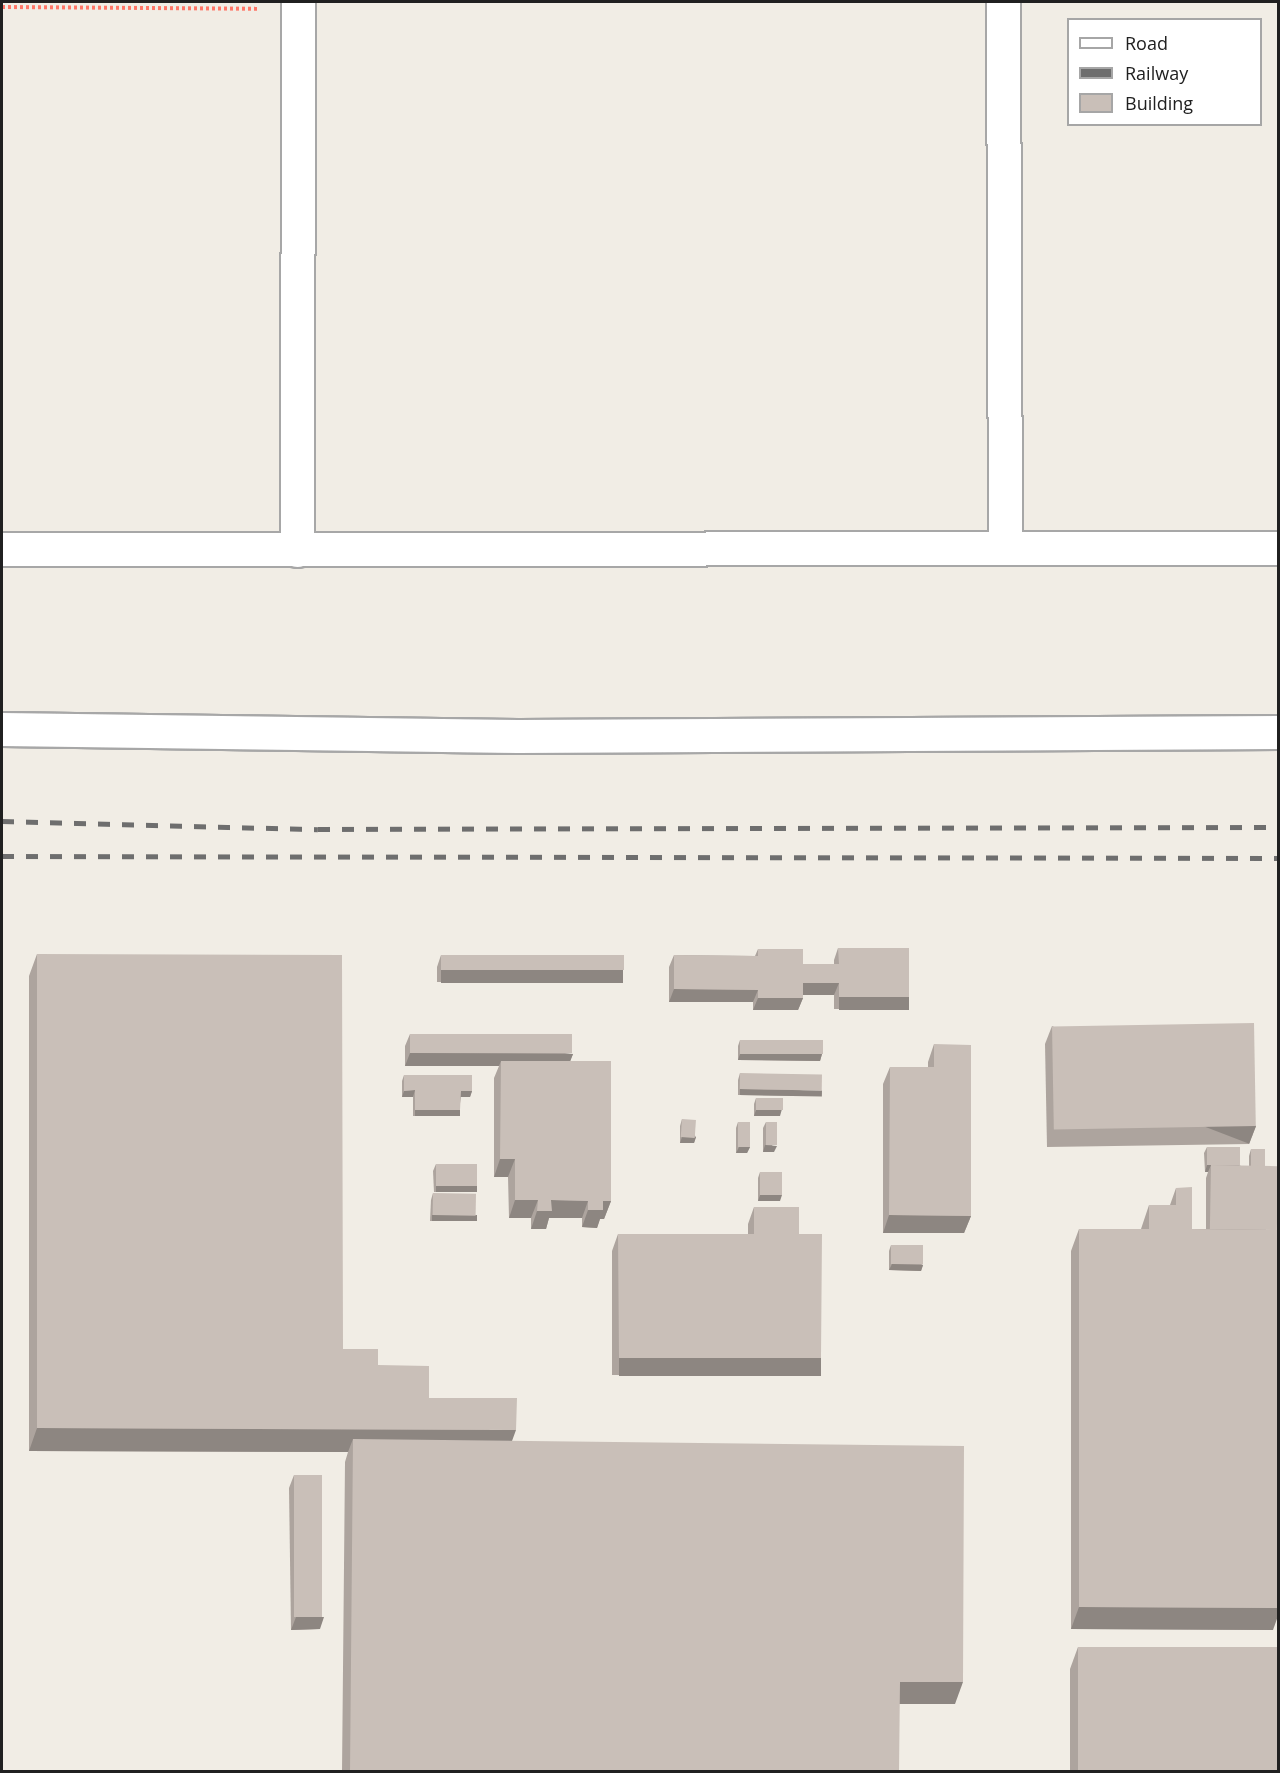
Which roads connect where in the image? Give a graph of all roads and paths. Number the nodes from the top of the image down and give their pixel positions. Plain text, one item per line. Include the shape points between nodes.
1 (1003, 2) edge
2 (298, 6) edge
3 (2, 7) edge
4 (1005, 547) junction
5 (1278, 548) edge
6 (2, 549) edge
7 (297, 550) junction
8 (2, 729) edge
9 (1278, 732) edge

1 - 4 street
2 - 3 path
2 - 7 street
4 - 5 street
4 - 7 street
6 - 7 street
8 - 9 street via 518,736

